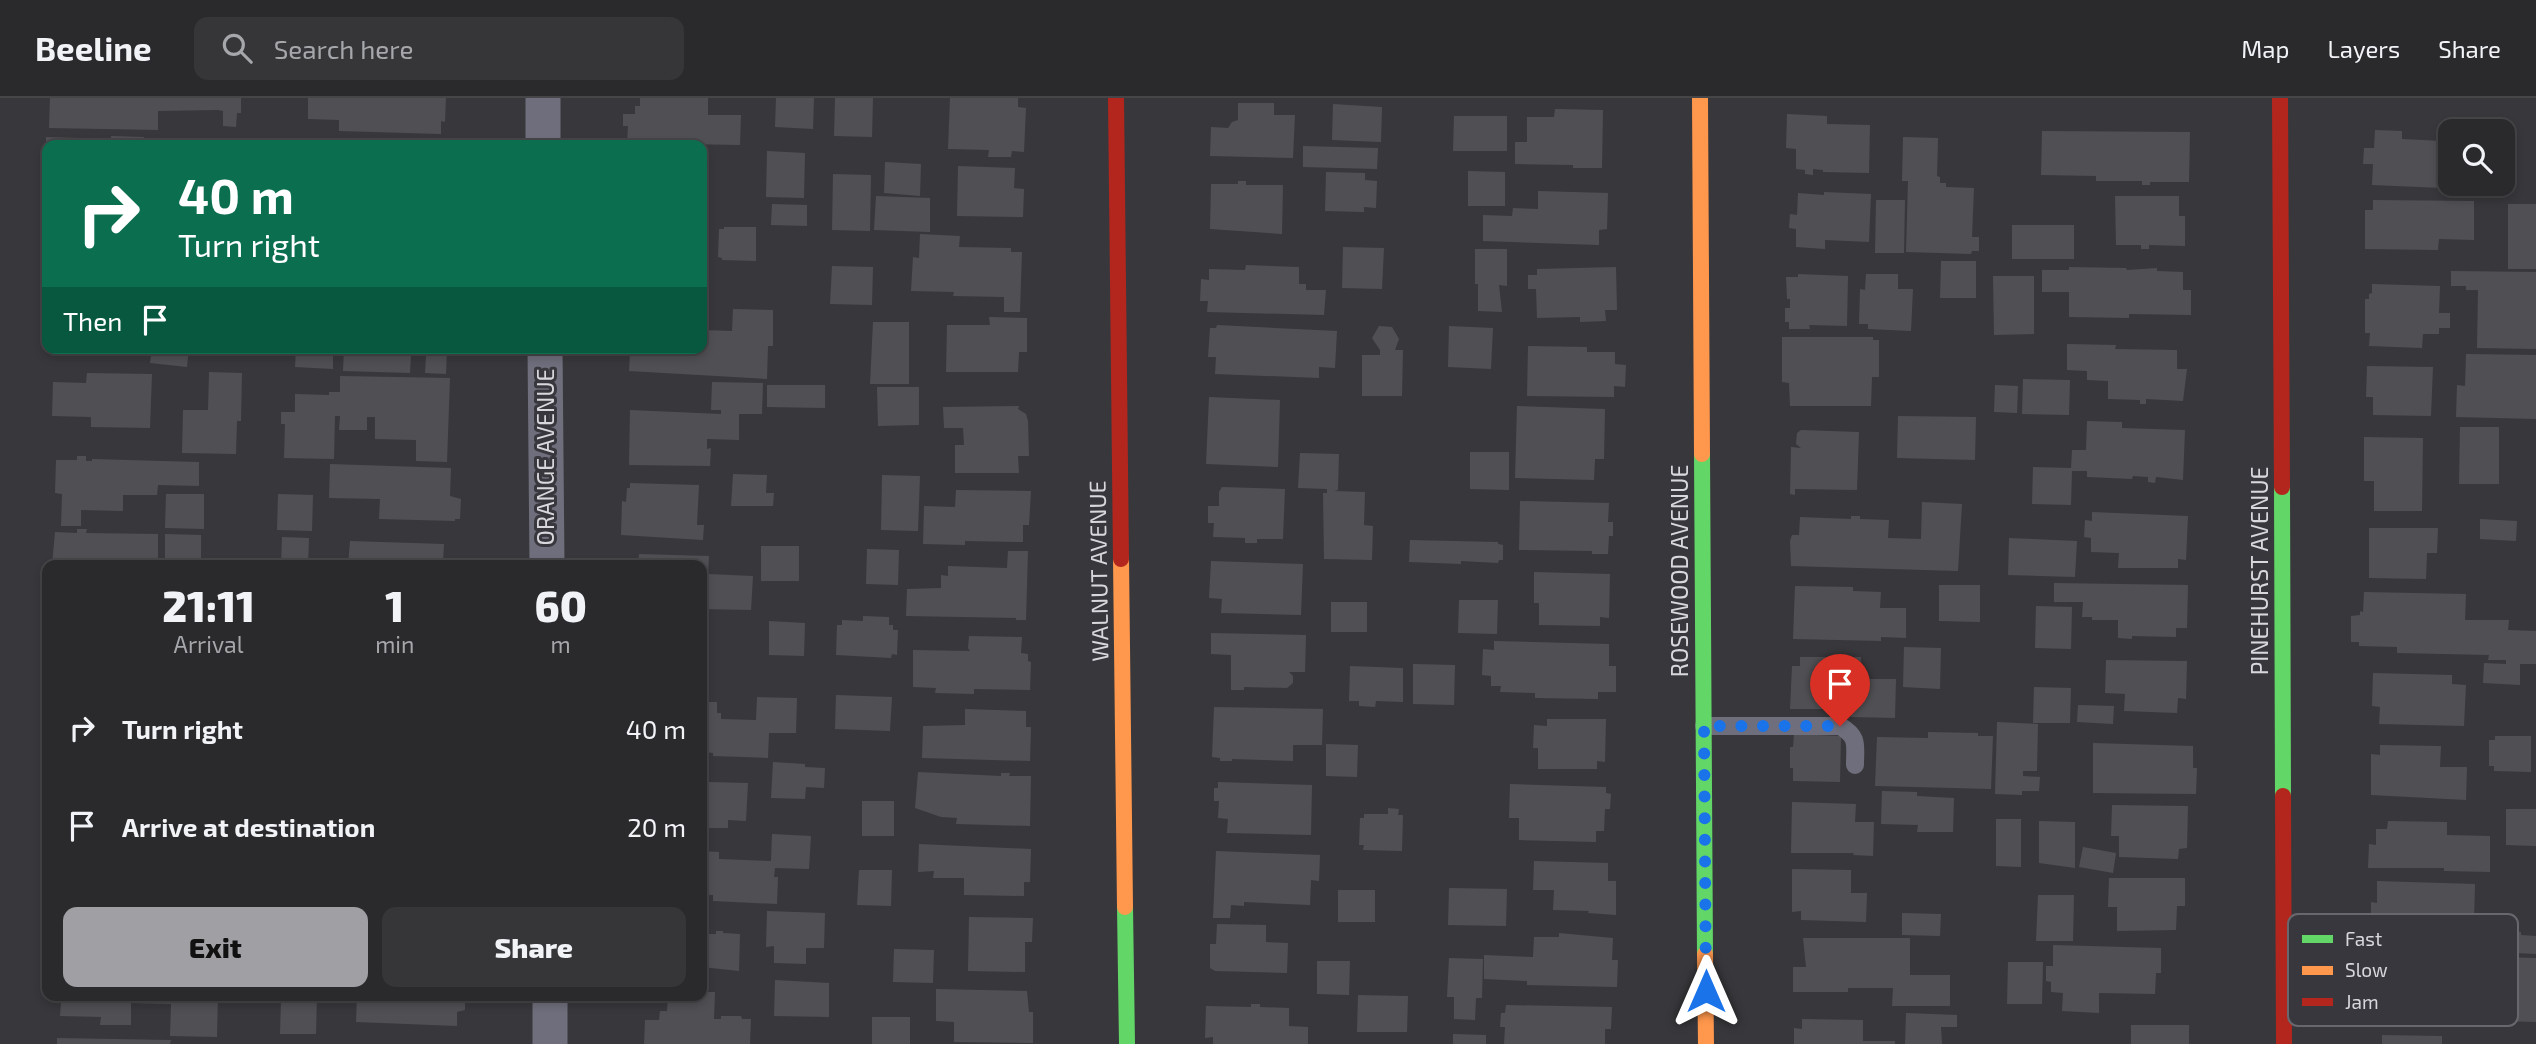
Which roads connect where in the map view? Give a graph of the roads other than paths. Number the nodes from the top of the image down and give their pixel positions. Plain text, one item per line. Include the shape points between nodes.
1 (543, 98) edge
2 (1116, 98) edge
3 (1700, 98) edge
4 (2280, 98) edge
5 (543, 140) edge
6 (545, 354) edge
7 (547, 560) edge
8 (1704, 726) junction
9 (1856, 765) dead end
10 (550, 1001) edge
11 (550, 1044) edge
12 (1127, 1044) edge
13 (1706, 1044) edge
14 (2284, 1044) edge

1 - 5 street
2 - 12 street, WALNUT AVENUE
3 - 8 street, ROSEWOOD AVENUE
4 - 14 street, PINEHURST AVENUE
6 - 7 street, ORANGE AVENUE
8 - 9 lane via 1840,726 1855,739
8 - 13 street, ROSEWOOD AVENUE
10 - 11 street

